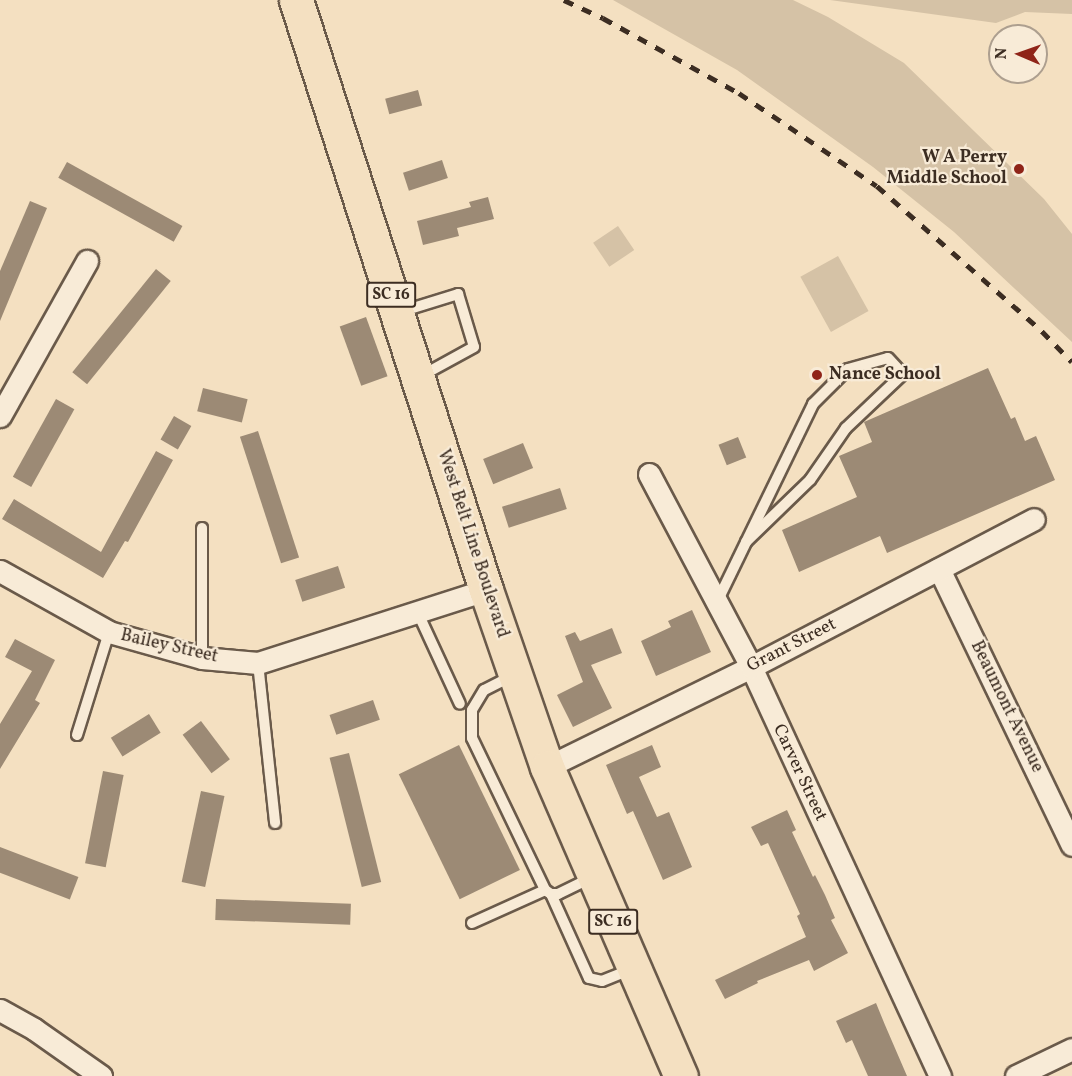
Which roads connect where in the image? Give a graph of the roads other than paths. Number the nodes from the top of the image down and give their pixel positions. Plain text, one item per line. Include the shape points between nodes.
1 (296, 0) edge
2 (87, 261) dead end
3 (397, 313) junction
4 (418, 377) junction
5 (0, 416) edge
6 (649, 474) dead end
7 (1034, 519) dead end
8 (202, 528) dead end
9 (746, 542) junction
10 (939, 569) junction
11 (0, 571) edge
12 (486, 590) junction
13 (717, 602) junction
14 (417, 611) junction
15 (109, 632) junction
16 (202, 658) junction
17 (258, 663) junction
18 (751, 668) junction
19 (515, 675) junction
20 (460, 704) dead end
21 (77, 735) dead end
22 (547, 767) junction
23 (275, 824) dead end
24 (1072, 845) edge
25 (594, 877) junction
26 (548, 892) junction
27 (472, 923) dead end
28 (633, 968) junction
29 (0, 1010) edge
30 (1072, 1049) edge
31 (101, 1076) edge
32 (681, 1076) edge
33 (940, 1076) edge
34 (1016, 1076) edge

1 - 3 main road, West Belt Line Boulevard / SC 16
2 - 5 street
3 - 4 main road, West Belt Line Boulevard / SC 16
3 - 4 lane via 458,294 474,347
4 - 12 main road, West Belt Line Boulevard / SC 16
6 - 13 street, Carver Street
7 - 10 street, Grant Street
8 - 16 lane
9 - 9 lane via 813,404 848,369 888,358 903,374 846,428 810,480
9 - 13 lane
10 - 18 street, Grant Street
10 - 24 street, Beaumont Avenue
11 - 15 street, Bailey Street
12 - 14 street, Bailey Street
12 - 19 main road, West Belt Line Boulevard / SC 16
13 - 18 street, Carver Street
14 - 17 street, Bailey Street
14 - 20 lane
15 - 16 street, Bailey Street
15 - 21 lane
16 - 17 street, Bailey Street
17 - 23 lane
18 - 22 street, Grant Street
18 - 33 street, Carver Street
19 - 22 main road, West Belt Line Boulevard / SC 16
19 - 26 lane via 483,690 472,710 472,738
22 - 25 main road, West Belt Line Boulevard / SC 16
25 - 26 lane via 558,894
25 - 28 main road, West Belt Line Boulevard / SC 16
26 - 27 lane
26 - 28 lane via 589,978 602,981
28 - 32 main road, West Belt Line Boulevard / SC 16
29 - 31 street
30 - 34 street

